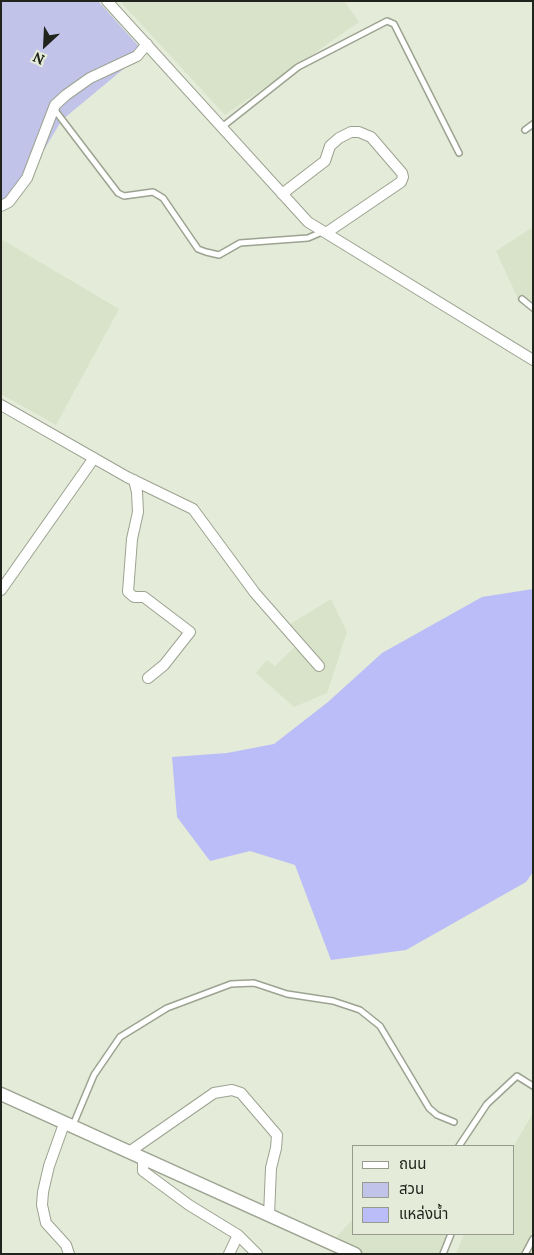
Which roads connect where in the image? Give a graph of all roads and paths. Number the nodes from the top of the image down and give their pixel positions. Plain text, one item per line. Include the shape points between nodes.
1 (107, 1) edge
2 (147, 44) junction
3 (54, 108) junction
4 (533, 124) edge
5 (222, 127) junction
6 (525, 130) dead end
7 (459, 153) dead end
8 (282, 194) junction
9 (1, 206) edge
10 (324, 232) junction
11 (522, 299) dead end
12 (533, 308) edge
13 (533, 360) edge
14 (1, 405) edge
15 (94, 458) junction
16 (134, 480) junction
17 (1, 590) edge
18 (319, 666) dead end
19 (148, 678) dead end
20 (533, 1086) edge
21 (1, 1094) edge
22 (454, 1122) dead end
23 (68, 1126) junction
24 (460, 1145) edge
25 (128, 1152) junction
26 (143, 1158) junction
27 (269, 1215) junction
28 (238, 1235) junction
29 (451, 1235) edge
30 (533, 1239) edge
31 (69, 1254) edge
32 (229, 1254) edge
33 (257, 1254) edge
34 (355, 1254) edge
35 (442, 1254) edge
36 (525, 1254) edge

1 - 2 street
2 - 3 street via 137,56 90,78
2 - 5 street
3 - 9 street via 27,178 9,202
3 - 10 lane via 118,193 124,196 153,192 163,198 198,249 218,254 240,243 308,238
4 - 6 lane
5 - 7 lane via 298,67 387,21 394,24
5 - 8 street
8 - 10 street via 308,222
8 - 10 street via 324,161 330,146 339,138 351,132 371,137 402,173 401,182
10 - 13 street
11 - 12 lane
14 - 15 street
15 - 16 street
15 - 17 street
16 - 18 street via 194,509 255,593
16 - 19 street via 138,512 132,539 128,592 134,597 144,597 190,632 164,665
20 - 24 lane via 517,1076 487,1104
21 - 23 street
22 - 23 lane via 429,1108 380,1026 360,1010 333,1001 287,994 254,983 231,984 167,1008 120,1038 94,1075
23 - 25 street
23 - 31 street via 49,1166 42,1204 46,1223 66,1245
25 - 26 street
25 - 27 street via 214,1092 232,1090 241,1093 277,1135 271,1168
26 - 27 street
26 - 28 street via 143,1171
27 - 34 street
28 - 32 street
28 - 33 street
29 - 35 lane
30 - 36 lane

